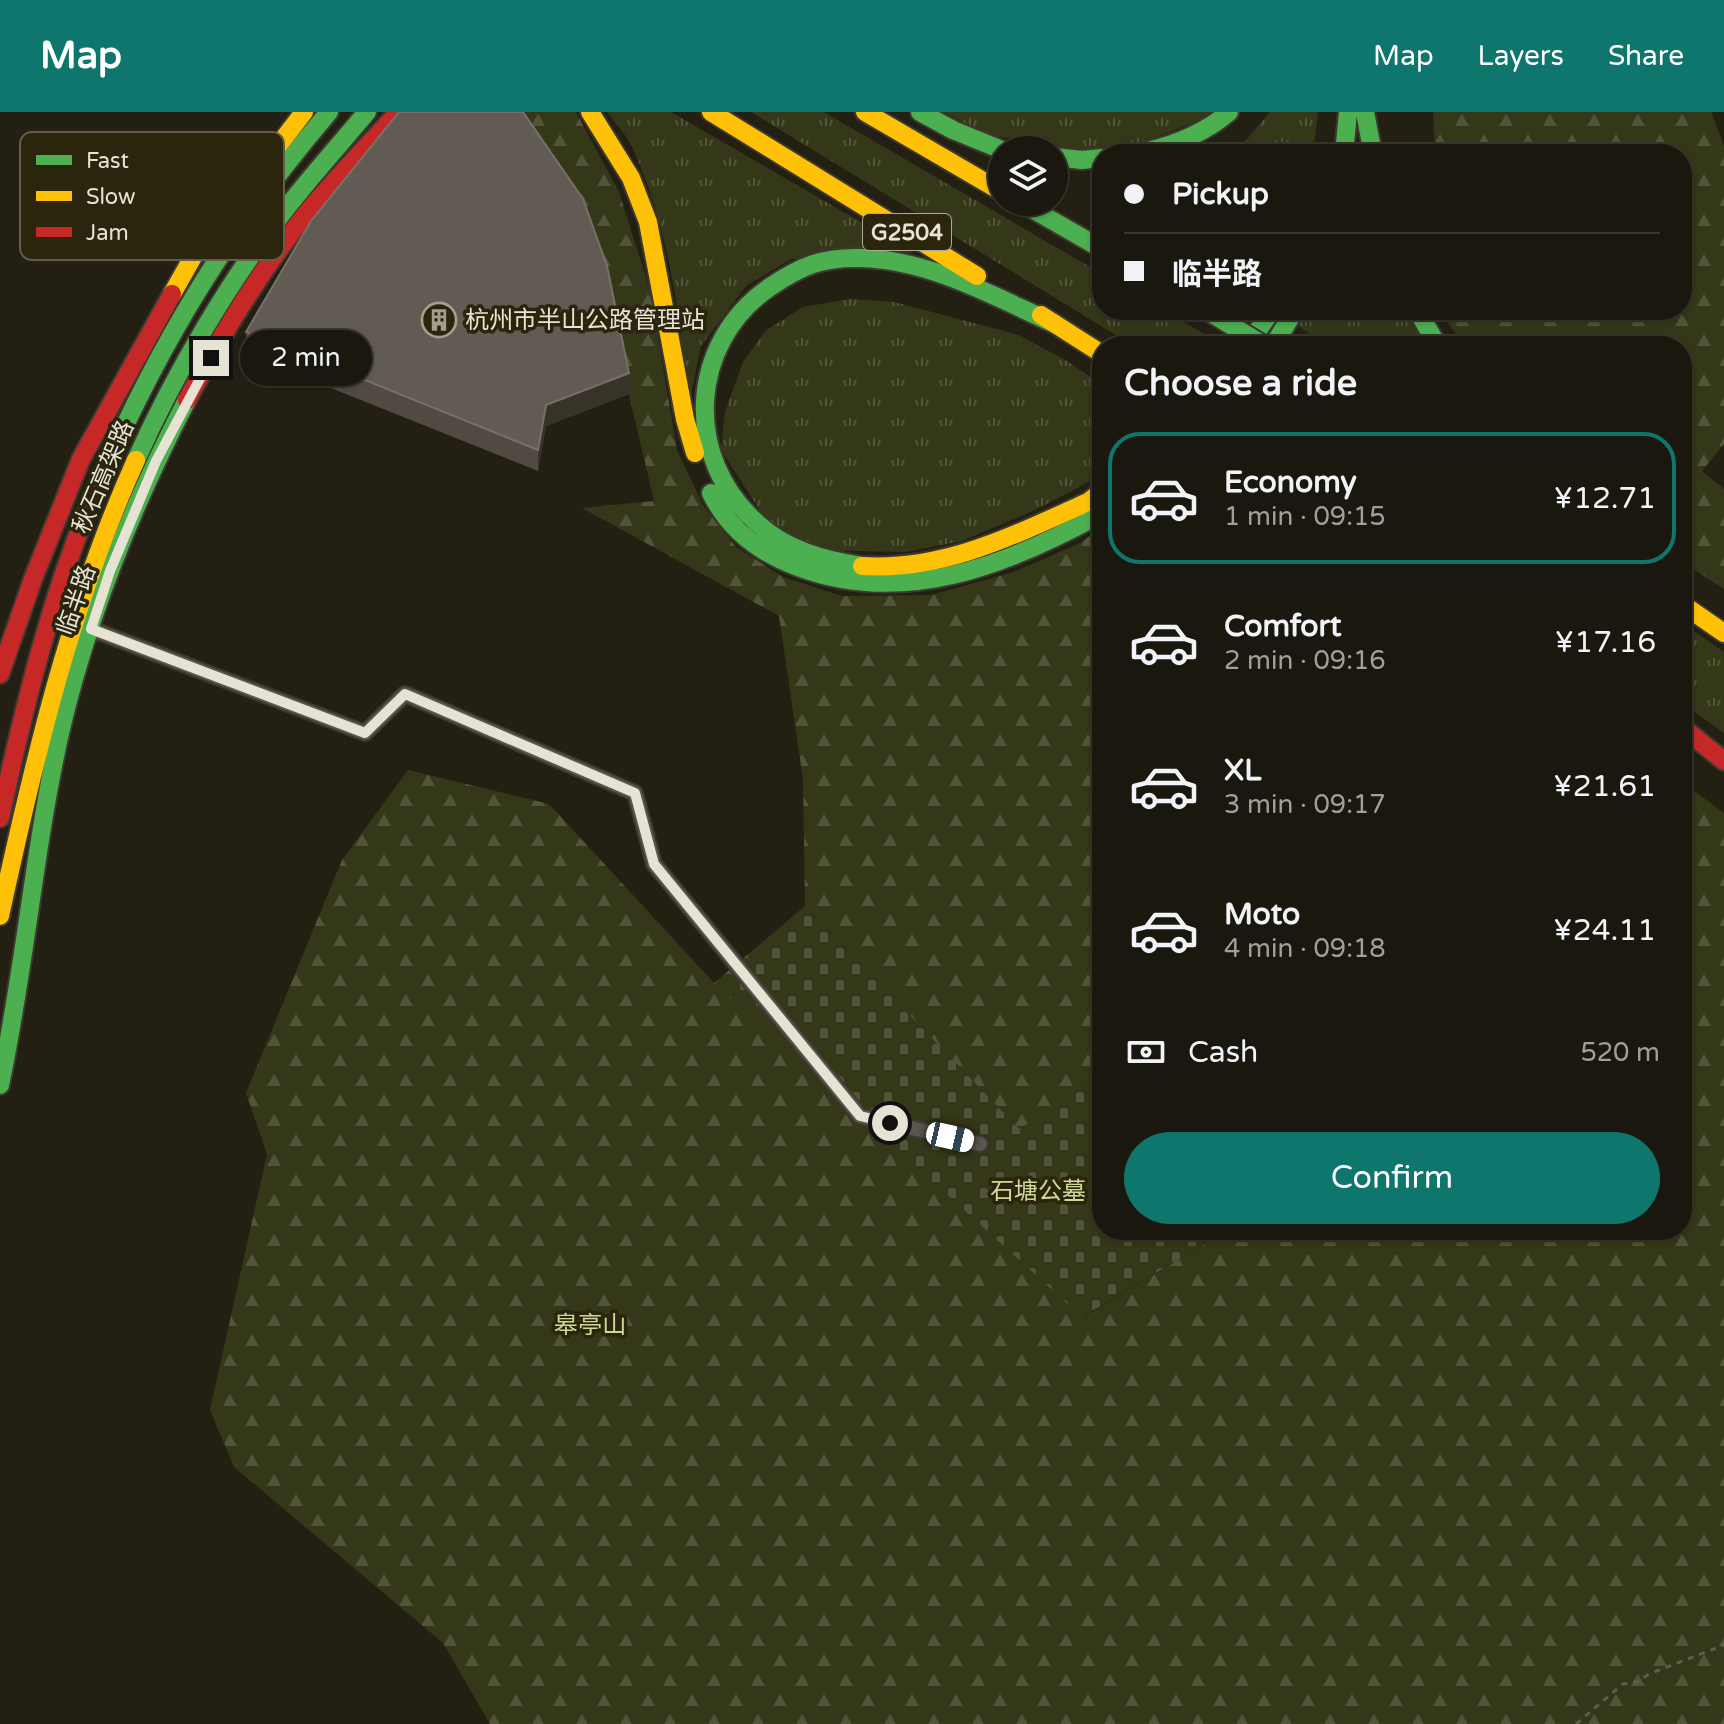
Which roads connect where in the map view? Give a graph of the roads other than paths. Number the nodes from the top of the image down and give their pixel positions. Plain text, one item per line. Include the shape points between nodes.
1 (304, 112) edge
2 (329, 112) edge
3 (367, 112) edge
4 (399, 112) edge
5 (590, 112) edge
6 (711, 112) edge
7 (865, 112) edge
8 (920, 112) edge
9 (1229, 112) edge
10 (1330, 112) edge
11 (1348, 112) edge
12 (1365, 112) edge
13 (284, 138) edge
14 (988, 144) edge
15 (1170, 144) edge
16 (1328, 144) edge
17 (1345, 144) edge
18 (1371, 144) edge
19 (1068, 158) edge
20 (1092, 159) edge
21 (284, 167) edge
22 (988, 184) edge
23 (284, 211) edge
24 (1044, 216) edge
25 (1092, 243) edge
26 (284, 246) edge
27 (191, 260) edge
28 (216, 260) edge
29 (249, 260) edge
30 (274, 260) edge
31 (1222, 320) edge
32 (1055, 324) junction
33 (1249, 336) edge
34 (1092, 348) edge
35 (1092, 499) edge
36 (1092, 519) edge
37 (1692, 610) edge
38 (91, 629) junction
39 (1724, 633) edge
40 (0, 674) edge
41 (1692, 735) edge
42 (1724, 761) edge
43 (0, 818) edge
44 (0, 916) edge
45 (0, 1085) edge
46 (980, 1144) dead end

1 - 13 main road, 临半路
2 - 21 main road, 秋石高架路
3 - 23 main road, 秋石高架路
4 - 26 main road, 临半路
5 - 36 main road via 631,178 648,222 685,419 713,499 735,528 765,553 806,573 852,582 943,580 1044,546
6 - 32 main road, G2504
7 - 22 main road
8 - 14 main road
9 - 15 main road
10 - 16 main road
11 - 17 main road
12 - 18 main road
19 - 20 main road
24 - 25 main road
27 - 40 main road, 临半路 via 88,445
28 - 43 main road, 秋石高架路 via 135,401 84,523 38,653
29 - 44 main road, 秋石高架路 via 158,411 108,522 69,634
30 - 38 main road, 临半路 via 225,332 156,461
31 - 33 main road, bridge
32 - 34 main road, G2504
32 - 35 main road via 903,262 860,258 805,265 758,293 726,333 708,374 703,423 727,489 758,527 789,547 841,563 894,567 960,557
37 - 39 main road
38 - 45 main road, 临半路 via 72,686 53,775
38 - 46 street via 365,733 405,694 635,793 654,864 860,1116
41 - 42 main road

